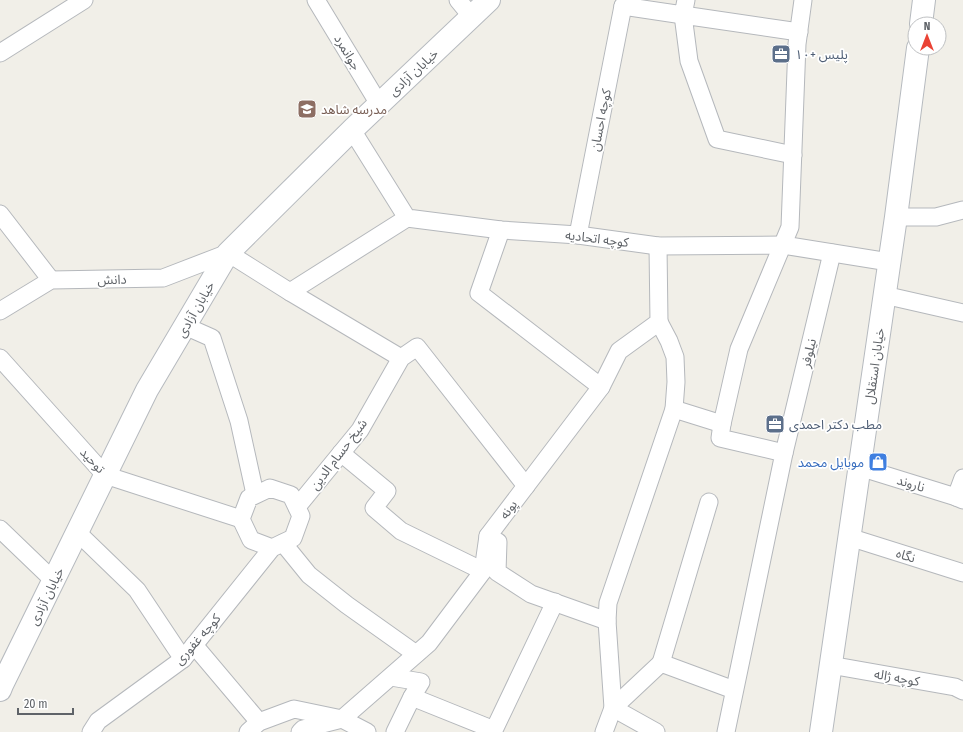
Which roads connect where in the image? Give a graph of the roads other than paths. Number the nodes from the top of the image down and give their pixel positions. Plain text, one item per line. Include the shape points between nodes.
1 (84, 0) edge
2 (316, 0) edge
3 (458, 0) edge
4 (489, 0) edge
5 (803, 0) edge
6 (924, 0) edge
7 (619, 3) edge
8 (685, 8) edge
9 (922, 16) edge
10 (472, 17) junction
11 (799, 32) junction
12 (0, 53) edge
13 (917, 56) edge
14 (379, 104) junction
15 (352, 130) junction
16 (793, 155) junction
17 (963, 210) edge
18 (0, 214) edge
19 (896, 217) junction
20 (407, 218) junction
21 (501, 230) junction
22 (578, 235) junction
23 (783, 245) junction
24 (658, 246) junction
25 (228, 253) junction
26 (832, 253) junction
27 (889, 262) junction
28 (51, 280) junction
29 (290, 292) junction
30 (884, 295) junction
31 (0, 311) edge
32 (963, 313) edge
33 (659, 322) junction
34 (185, 326) junction
35 (0, 358) edge
36 (400, 358) junction
37 (601, 387) junction
38 (674, 408) junction
39 (722, 424) junction
40 (341, 453) junction
41 (784, 454) junction
42 (859, 467) junction
43 (105, 475) junction
44 (963, 478) edge
45 (526, 486) junction
46 (255, 494) junction
47 (959, 498) edge
48 (708, 502) dead end
49 (297, 507) junction
50 (241, 519) junction
51 (0, 529) edge
52 (77, 532) junction
53 (488, 536) junction
54 (849, 537) junction
55 (278, 545) junction
56 (483, 571) junction
57 (963, 574) edge
58 (53, 580) junction
59 (554, 602) junction
60 (607, 621) junction
61 (194, 645) junction
62 (416, 654) junction
63 (183, 659) junction
64 (661, 663) junction
65 (830, 665) junction
66 (391, 677) junction
67 (0, 690) edge
68 (734, 690) junction
69 (963, 692) edge
70 (412, 697) junction
71 (613, 708) junction
72 (342, 719) junction
73 (254, 727) edge
74 (494, 731) edge
75 (91, 732) edge
76 (300, 732) edge
77 (367, 732) edge
78 (396, 732) edge
79 (604, 732) edge
80 (656, 732) edge
81 (726, 732) edge
82 (821, 732) edge

1 - 12 street
2 - 14 street, جوانمرد
3 - 10 street
4 - 10 street, خیابان آزادی
5 - 11 street
6 - 9 street
7 - 8 street
7 - 22 street, کوچه احسان
8 - 11 street
8 - 16 street via 689,61 717,139
10 - 14 street, خیابان آزادی
11 - 16 street
13 - 19 street, خیابان استقلال
14 - 15 street, خیابان آزادی
15 - 20 street
15 - 25 street, خیابان آزادی
16 - 23 street via 790,227
17 - 19 street via 936,217
18 - 28 street
19 - 27 street, خیابان استقلال
20 - 21 street, کوچه اتحادیه
20 - 29 street
21 - 22 street, کوچه اتحادیه
21 - 37 street via 478,293
22 - 24 street, کوچه اتحادیه
23 - 24 street, کوچه اتحادیه
23 - 26 street, کوچه اتحادیه
23 - 39 street via 739,350
24 - 33 street
25 - 28 street, دانش via 163,278
25 - 29 street
25 - 34 street, خیابان آزادی
26 - 27 street, کوچه اتحادیه
26 - 41 street, نیلوفر
27 - 30 street, خیابان استقلال
28 - 31 street
29 - 36 street
30 - 32 street
30 - 42 street, خیابان استقلال
33 - 37 street, پونه via 618,351
33 - 38 street via 675,356
34 - 43 street, خیابان آزادی via 147,390
34 - 46 street via 212,338 239,421
35 - 43 street, توحید
36 - 40 street, شیخ حسام الدین via 360,430
36 - 45 street via 417,347
37 - 45 street, پونه
38 - 39 street
38 - 60 street via 608,603
39 - 41 street via 720,438
40 - 49 street, شیخ حسام الدین
40 - 56 street via 387,490 374,508 400,532
41 - 68 street, نیلوفر
42 - 47 street, ناروند
42 - 54 street, خیابان استقلال
43 - 50 street, توحید
43 - 52 street, خیابان آزادی
44 - 47 street
45 - 53 street, پونه
46 - 49 street via 270,488 291,495
46 - 50 street via 249,498
48 - 64 street
49 - 55 street via 301,516 293,538
50 - 55 street via 251,540
51 - 58 street
52 - 58 street, خیابان آزادی
52 - 63 street via 137,590
53 - 56 street, پونه
53 - 59 street via 498,542 497,572 531,594
54 - 57 street, نگاه
54 - 65 street, خیابان استقلال
55 - 61 street, کوچه غفوری
55 - 62 street via 347,605
56 - 62 street, پونه via 429,643
58 - 67 street, خیابان آزادی
59 - 60 street
59 - 74 street
60 - 71 street
61 - 63 street, کوچه غفوری
61 - 73 street
62 - 66 street, پونه
63 - 75 street, کوچه غفوری via 98,721
64 - 68 street
64 - 71 street
65 - 69 street, کوچه ژاله via 955,687
65 - 82 street, خیابان استقلال
66 - 70 street via 421,682
66 - 72 street, پونه
68 - 81 street, نیلوفر
70 - 74 street
70 - 78 street
71 - 79 street
71 - 80 street
72 - 73 street via 294,709
72 - 76 street, پونه
72 - 77 street

